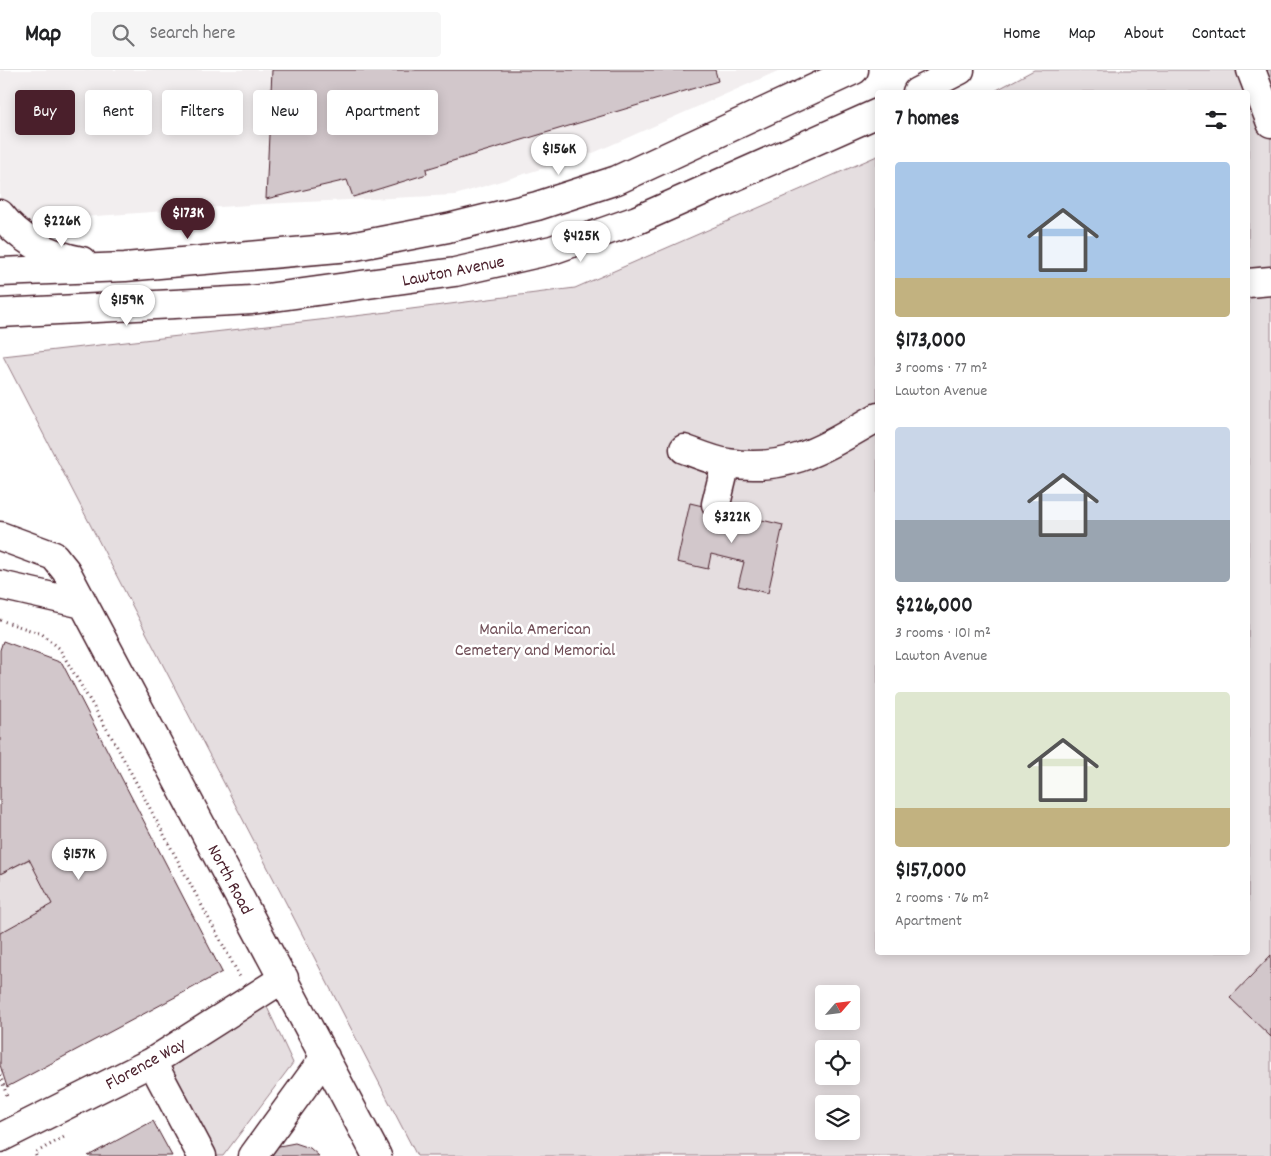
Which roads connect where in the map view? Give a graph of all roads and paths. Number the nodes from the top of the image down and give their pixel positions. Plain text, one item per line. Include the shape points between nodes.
1 (854, 70) edge
2 (960, 70) edge
3 (1252, 70) edge
4 (921, 90) edge
5 (875, 114) edge
6 (1271, 123) edge
7 (0, 214) edge
8 (125, 267) junction
9 (0, 272) edge
10 (1271, 281) edge
11 (1250, 283) edge
12 (0, 313) edge
13 (875, 419) edge
14 (684, 449) dead end
15 (726, 463) junction
16 (716, 504) dead end
17 (0, 536) edge
18 (0, 585) edge
19 (83, 604) junction
20 (0, 620) edge
21 (284, 978) junction
22 (241, 980) dead end
23 (325, 1057) junction
24 (152, 1062) junction
25 (0, 1074) edge
26 (7, 1096) dead end
27 (70, 1134) dead end
28 (0, 1138) edge
29 (36, 1156) edge
30 (202, 1156) edge
31 (252, 1156) edge
32 (377, 1156) edge

1 - 8 main road via 617,180 537,206 350,247
2 - 4 main road
3 - 6 main road
5 - 12 main road, Lawton Avenue via 637,220 552,250 475,268 252,300
7 - 8 main road via 20,235 48,251 73,259
8 - 9 main road
10 - 11 main road
13 - 15 main road via 813,454 778,464
14 - 15 main road
15 - 16 main road
17 - 19 main road, North Road via 54,556 66,571
18 - 19 main road
19 - 21 main road, North Road
20 - 22 path via 42,634 59,648 115,743
21 - 23 main road, North Road
21 - 24 main road, Florence Way
23 - 31 main road
23 - 32 main road, North Road
24 - 28 main road, Florence Way
24 - 30 main road
25 - 26 path
27 - 29 path via 35,1153

